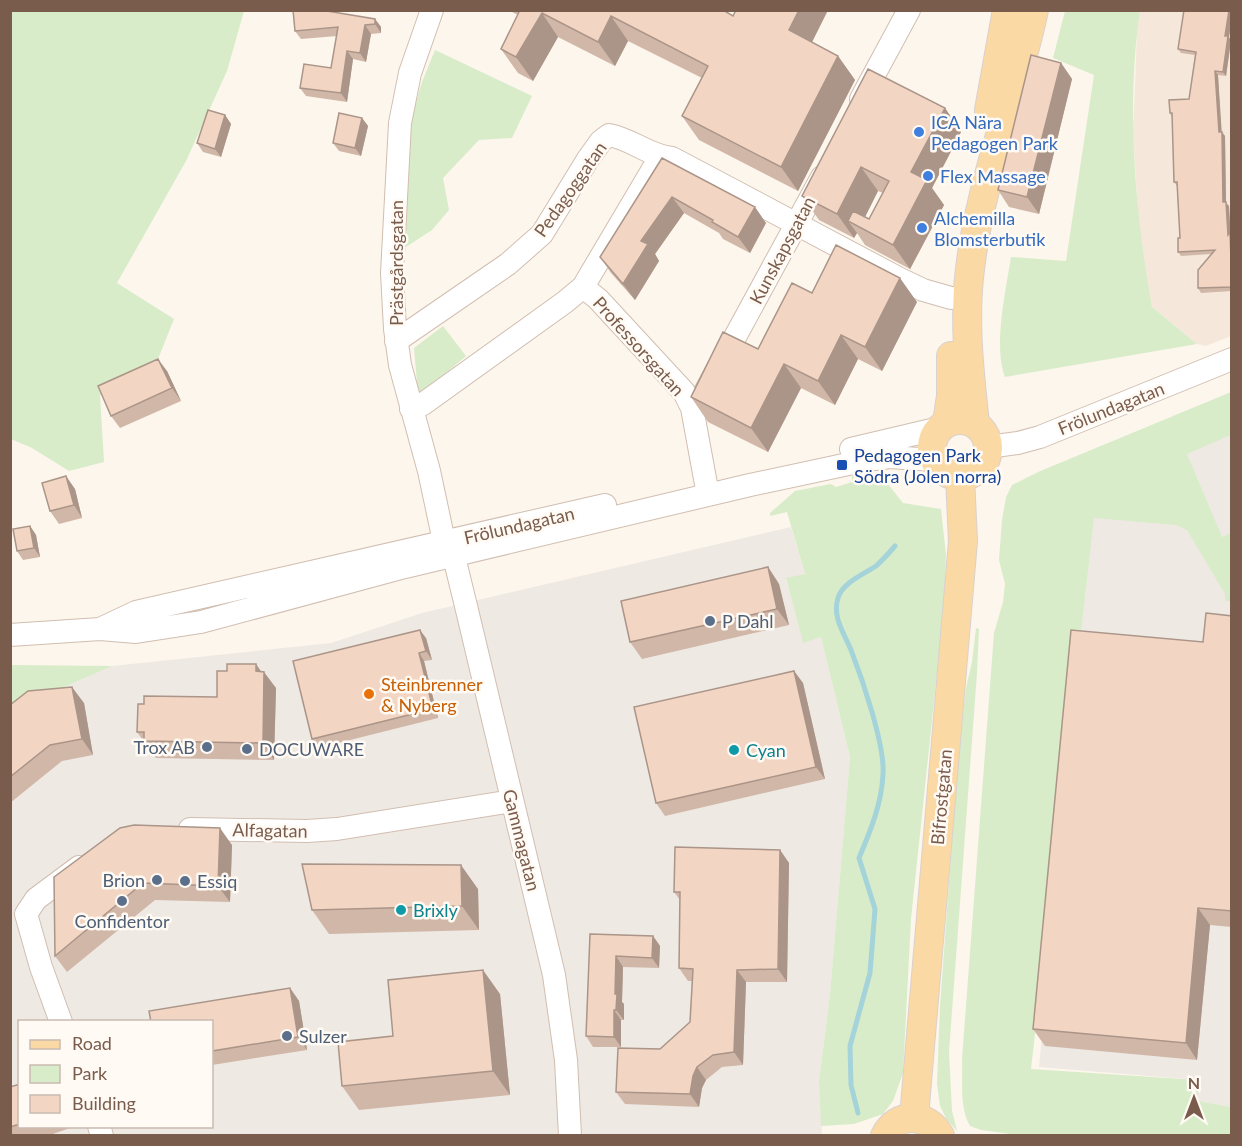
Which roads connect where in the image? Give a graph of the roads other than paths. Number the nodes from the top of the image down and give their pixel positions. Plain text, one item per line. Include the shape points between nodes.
1 (432, 10) edge
2 (909, 10) edge
3 (1007, 10) edge
4 (1034, 10) edge
5 (850, 122) edge
6 (660, 157) junction
7 (829, 163) edge
8 (797, 224) junction
9 (583, 287) junction
10 (951, 298) junction
11 (396, 341) junction
12 (1232, 359) edge
13 (692, 408) junction
14 (411, 409) junction
15 (944, 425) junction
16 (982, 436) junction
17 (933, 460) junction
18 (960, 477) junction
19 (707, 488) junction
20 (450, 549) junction
21 (10, 635) edge
22 (512, 801) junction
23 (173, 829) edge
24 (98, 852) edge
25 (60, 1020) edge
26 (914, 1117) junction
27 (570, 1136) edge
28 (885, 1136) edge
29 (940, 1136) edge

1 - 11 street, Prästgårdsgatan via 410,73 400,123 392,273
2 - 5 street
3 - 10 main road via 995,85 958,236
4 - 16 main road via 997,143 968,280 969,386
6 - 8 street via 672,158
6 - 9 street
6 - 11 street, Pedagoggatan via 609,135 588,159 542,234 508,264
7 - 8 street, Kunskapsgatan
8 - 10 street via 900,279
8 - 13 street, Kunskapsgatan
9 - 13 street, Professorsgatan via 684,392
9 - 14 street
10 - 15 main road via 951,396
11 - 14 street, Prästgårdsgatan
12 - 16 street, Frölundagatan via 1040,437 1018,443
13 - 19 street
14 - 20 street, Prästgårdsgatan
15 - 16 main road via 965,420
15 - 17 main road via 932,443
15 - 19 street, Frölundagatan
16 - 18 main road via 986,458 980,468
17 - 18 main road via 944,472
17 - 19 street, Frölundagatan via 890,457
18 - 26 main road, Bifrostgatan via 963,541
19 - 20 street, Frölundagatan
20 - 21 street, Frölundagatan via 405,567 201,622 136,632 100,629
20 - 22 street, Gammagatan
22 - 23 street, Alfagatan via 337,829
22 - 27 street, Gammagatan via 554,975 566,1060
24 - 25 street via 36,899 26,914
26 - 28 main road via 893,1124
26 - 29 main road via 928,1121

